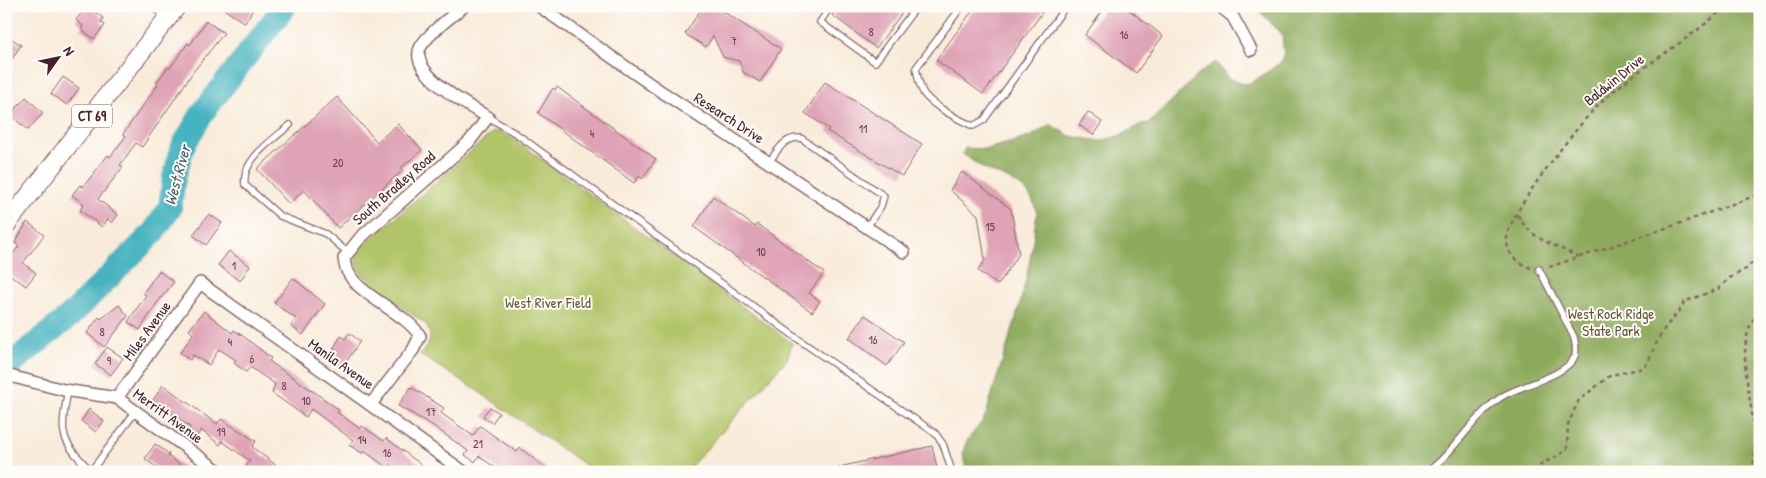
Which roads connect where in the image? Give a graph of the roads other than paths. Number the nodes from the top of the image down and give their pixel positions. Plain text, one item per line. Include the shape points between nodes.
1 (464, 6) edge
2 (539, 6) edge
3 (831, 6) edge
4 (917, 6) edge
5 (962, 6) edge
6 (1066, 6) edge
7 (1220, 6) edge
8 (168, 9) edge
9 (1251, 50) dead end
10 (488, 118) junction
11 (290, 125) dead end
12 (769, 162) junction
13 (13, 204) edge
14 (6, 225) edge
15 (867, 227) junction
16 (347, 252) junction
17 (904, 252) dead end
18 (1539, 268) road end
19 (200, 283) joint
20 (6, 375) edge
21 (68, 390) junction
22 (117, 398) junction
23 (371, 404) junction
24 (136, 411) junction
25 (1432, 471) edge
26 (220, 472) edge
27 (464, 472) edge
28 (952, 472) edge

1 - 10 street via 426,41 418,58 433,79
2 - 12 street, Research Drive via 652,86
3 - 4 lane via 820,22 875,62
5 - 6 lane via 916,68 925,95 959,120 973,126 984,120
7 - 9 street via 1233,17
8 - 13 main road, CT 69
10 - 16 street, South Bradley Road via 470,142
10 - 28 lane via 518,135 812,349 935,433 943,444
11 - 16 lane via 249,165 243,175 245,185 280,216 326,234
12 - 15 street, Research Drive
12 - 15 lane via 786,140 801,138 884,196
13 - 14 main road, CT 69
15 - 17 street, Research Drive
16 - 23 street via 344,258 348,275 408,322 420,336 413,350
18 - 25 lane via 1574,337 1574,357 1558,372 1491,404
19 - 22 street, Miles Avenue
19 - 23 street, Manila Avenue
20 - 21 street, Merritt Avenue
21 - 22 street, Merritt Avenue
21 - 24 lane via 62,422 63,436 70,450 91,471
22 - 24 street, Merritt Avenue
23 - 27 street, Manila Avenue
24 - 26 street, Merritt Avenue

